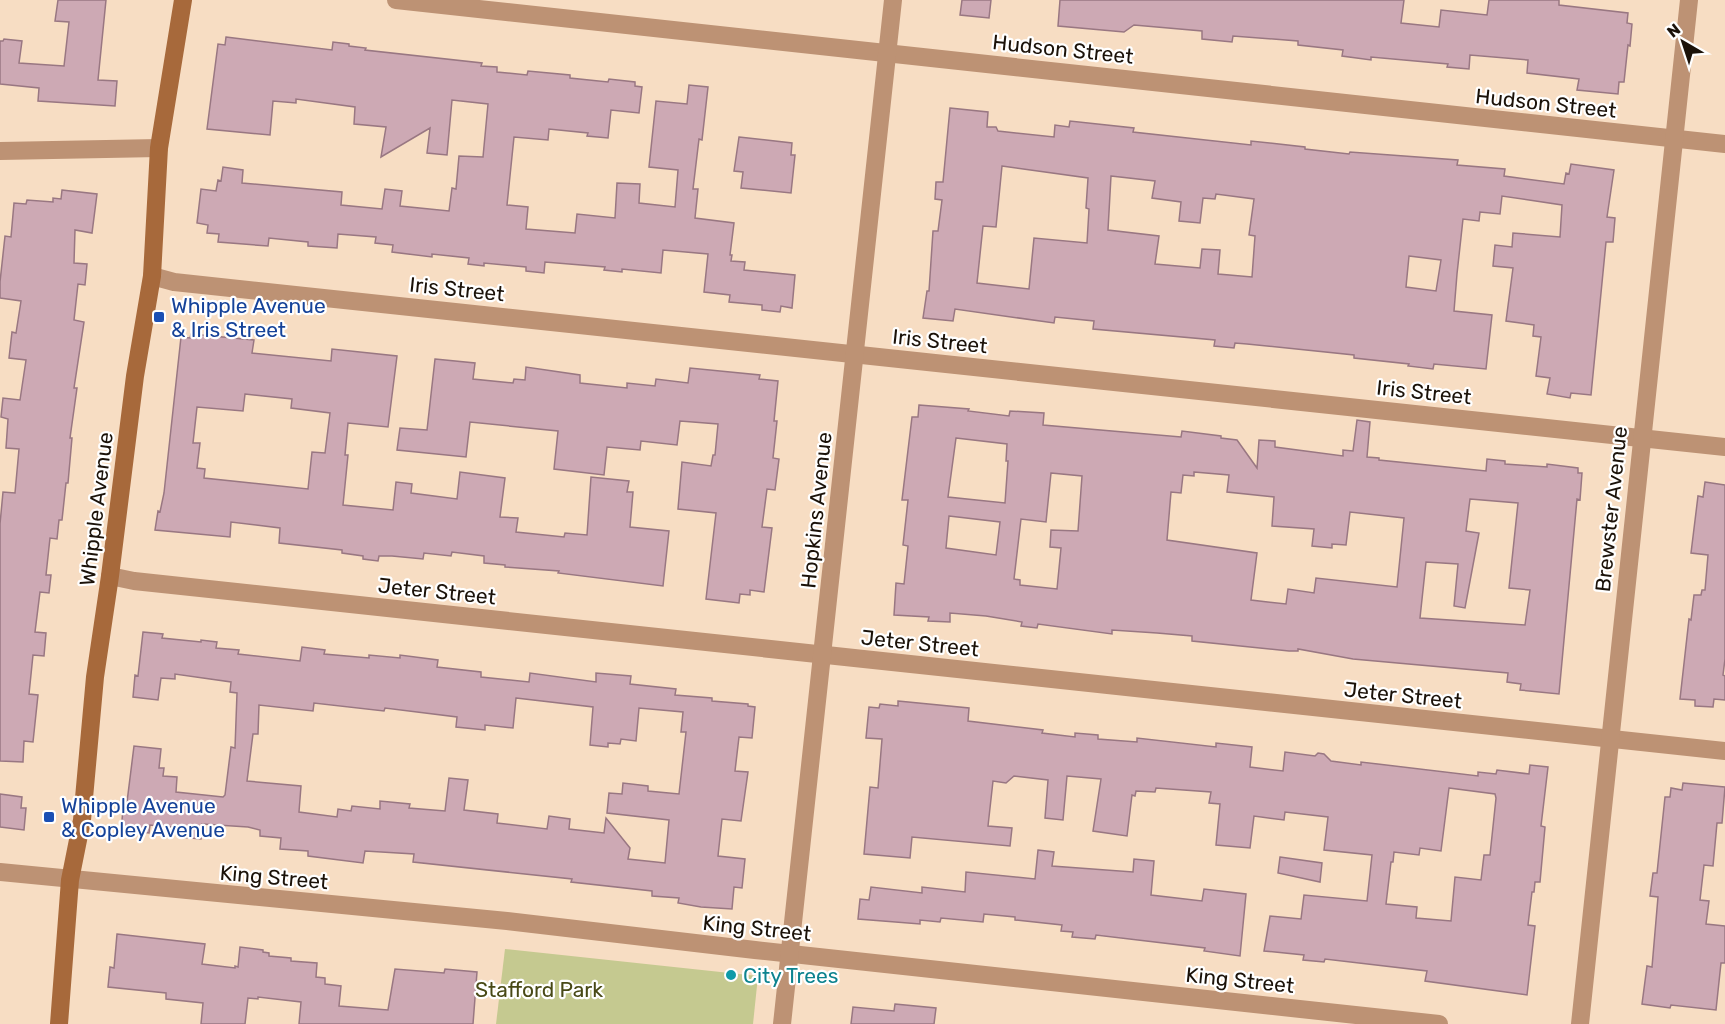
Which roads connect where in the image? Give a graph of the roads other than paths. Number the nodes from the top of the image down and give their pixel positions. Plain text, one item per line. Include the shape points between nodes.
1 (183, 0) edge
2 (396, 0) edge
3 (893, 0) edge
4 (1689, 0) edge
5 (888, 52) junction
6 (1674, 139) junction
7 (1725, 144) edge
8 (159, 148) junction
9 (0, 151) edge
10 (152, 276) junction
11 (855, 354) junction
12 (1642, 439) junction
13 (1725, 447) edge
14 (110, 576) junction
15 (824, 655) junction
16 (1609, 740) junction
17 (1725, 752) edge
18 (0, 872) edge
19 (70, 880) junction
20 (789, 954) junction
21 (59, 1024) edge
22 (782, 1024) edge
23 (1439, 1024) edge
24 (1580, 1024) edge

1 - 8 main road, Whipple Avenue
2 - 5 street, Hudson Street
3 - 5 street, Hopkins Avenue
4 - 6 street, Brewster Avenue
5 - 6 street, Hudson Street
5 - 11 street, Hopkins Avenue
6 - 7 street, Hudson Street
6 - 12 street, Brewster Avenue
8 - 9 street
8 - 10 main road, Whipple Avenue
10 - 11 street, Iris Street via 186,283
10 - 14 main road, Whipple Avenue
11 - 12 street, Iris Street
11 - 15 street, Hopkins Avenue
12 - 13 street, Iris Street
12 - 16 street, Brewster Avenue
14 - 15 street, Jeter Street
14 - 19 main road, Whipple Avenue via 95,677 82,820
15 - 16 street, Jeter Street
15 - 20 street, Hopkins Avenue
16 - 17 street, Jeter Street
16 - 24 street, Brewster Avenue
18 - 19 street, King Street
19 - 20 street, King Street via 507,921
19 - 21 main road, Whipple Avenue
20 - 22 street, Hopkins Avenue
20 - 23 street, King Street

